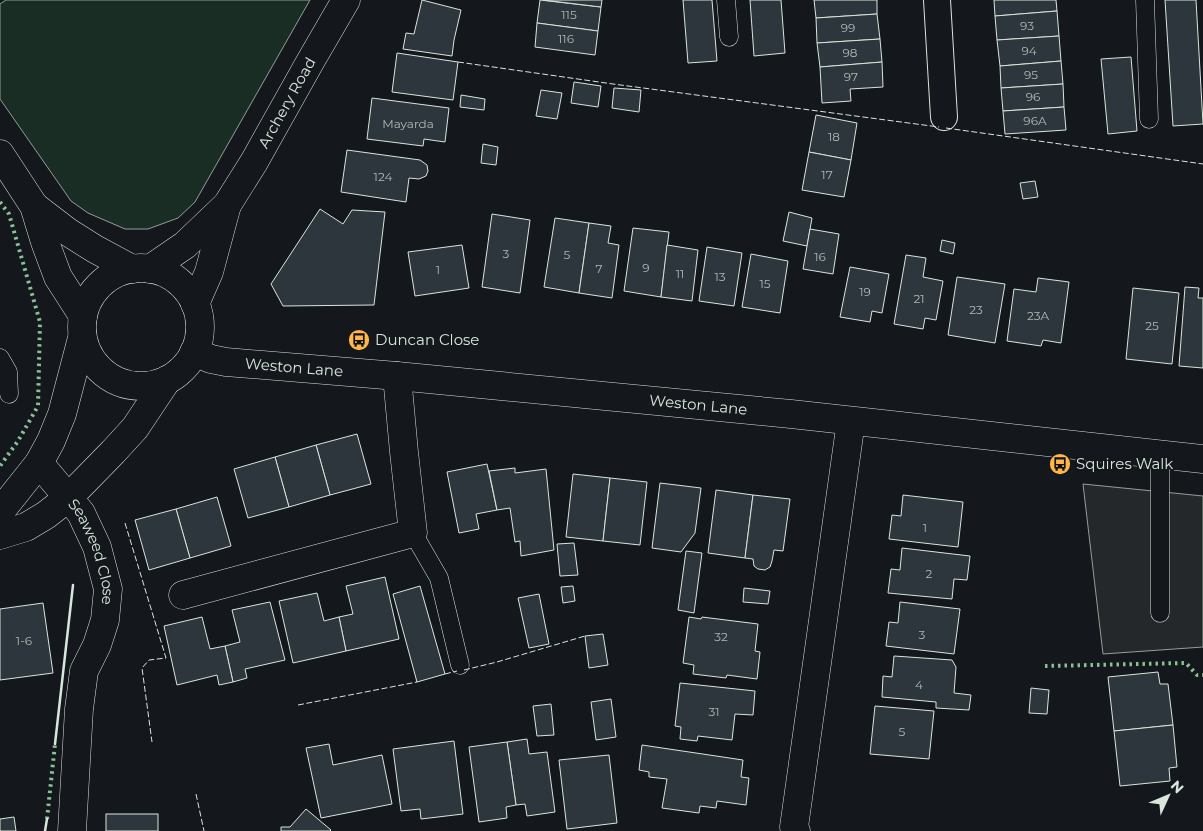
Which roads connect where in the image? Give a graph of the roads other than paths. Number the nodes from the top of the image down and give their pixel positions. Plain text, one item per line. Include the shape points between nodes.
1 (346, 0) edge
2 (726, 0) edge
3 (937, 0) edge
4 (1145, 0) edge
5 (729, 37) dead end
6 (944, 116) dead end
7 (1149, 119) dead end
8 (0, 154) edge
9 (227, 205) junction
10 (34, 206) junction
11 (141, 269) junction
12 (195, 304) junction
13 (82, 327) junction
14 (194, 352) junction
15 (0, 358) edge
16 (398, 376) junction
17 (167, 380) junction
18 (9, 394) dead end
19 (851, 421) junction
20 (1160, 454) junction
21 (1203, 459) edge
22 (39, 463) junction
23 (69, 497) junction
24 (0, 512) edge
25 (413, 533) junction
26 (0, 535) edge
27 (183, 594) dead end
28 (1160, 613) dead end
29 (460, 665) dead end
30 (790, 830) edge
31 (72, 831) edge

1 - 9 street, Archery Road
2 - 5 lane
3 - 6 street
4 - 7 lane
8 - 10 street
9 - 11 street, Archery Road via 184,245
9 - 12 street, Archery Road via 209,272
10 - 11 street via 95,249
10 - 13 street via 58,277
11 - 12 street via 166,274 188,292
11 - 13 street via 121,271 101,283 89,298
12 - 14 street via 199,337
13 - 17 street via 88,354 100,370 114,380 150,386
13 - 22 street via 62,414
14 - 16 street, Weston Lane via 226,362
14 - 17 street via 186,364
15 - 18 lane via 8,372
16 - 19 street, Weston Lane
16 - 25 street
17 - 23 street via 134,428
19 - 20 street, Weston Lane
19 - 30 street
20 - 21 street, Weston Lane
20 - 28 lane
22 - 23 street, Seaweed Close
22 - 24 street
23 - 26 street via 26,527
23 - 31 street, Seaweed Close via 81,513 97,547 108,589 105,620 84,671
25 - 27 street
25 - 29 lane via 438,578

